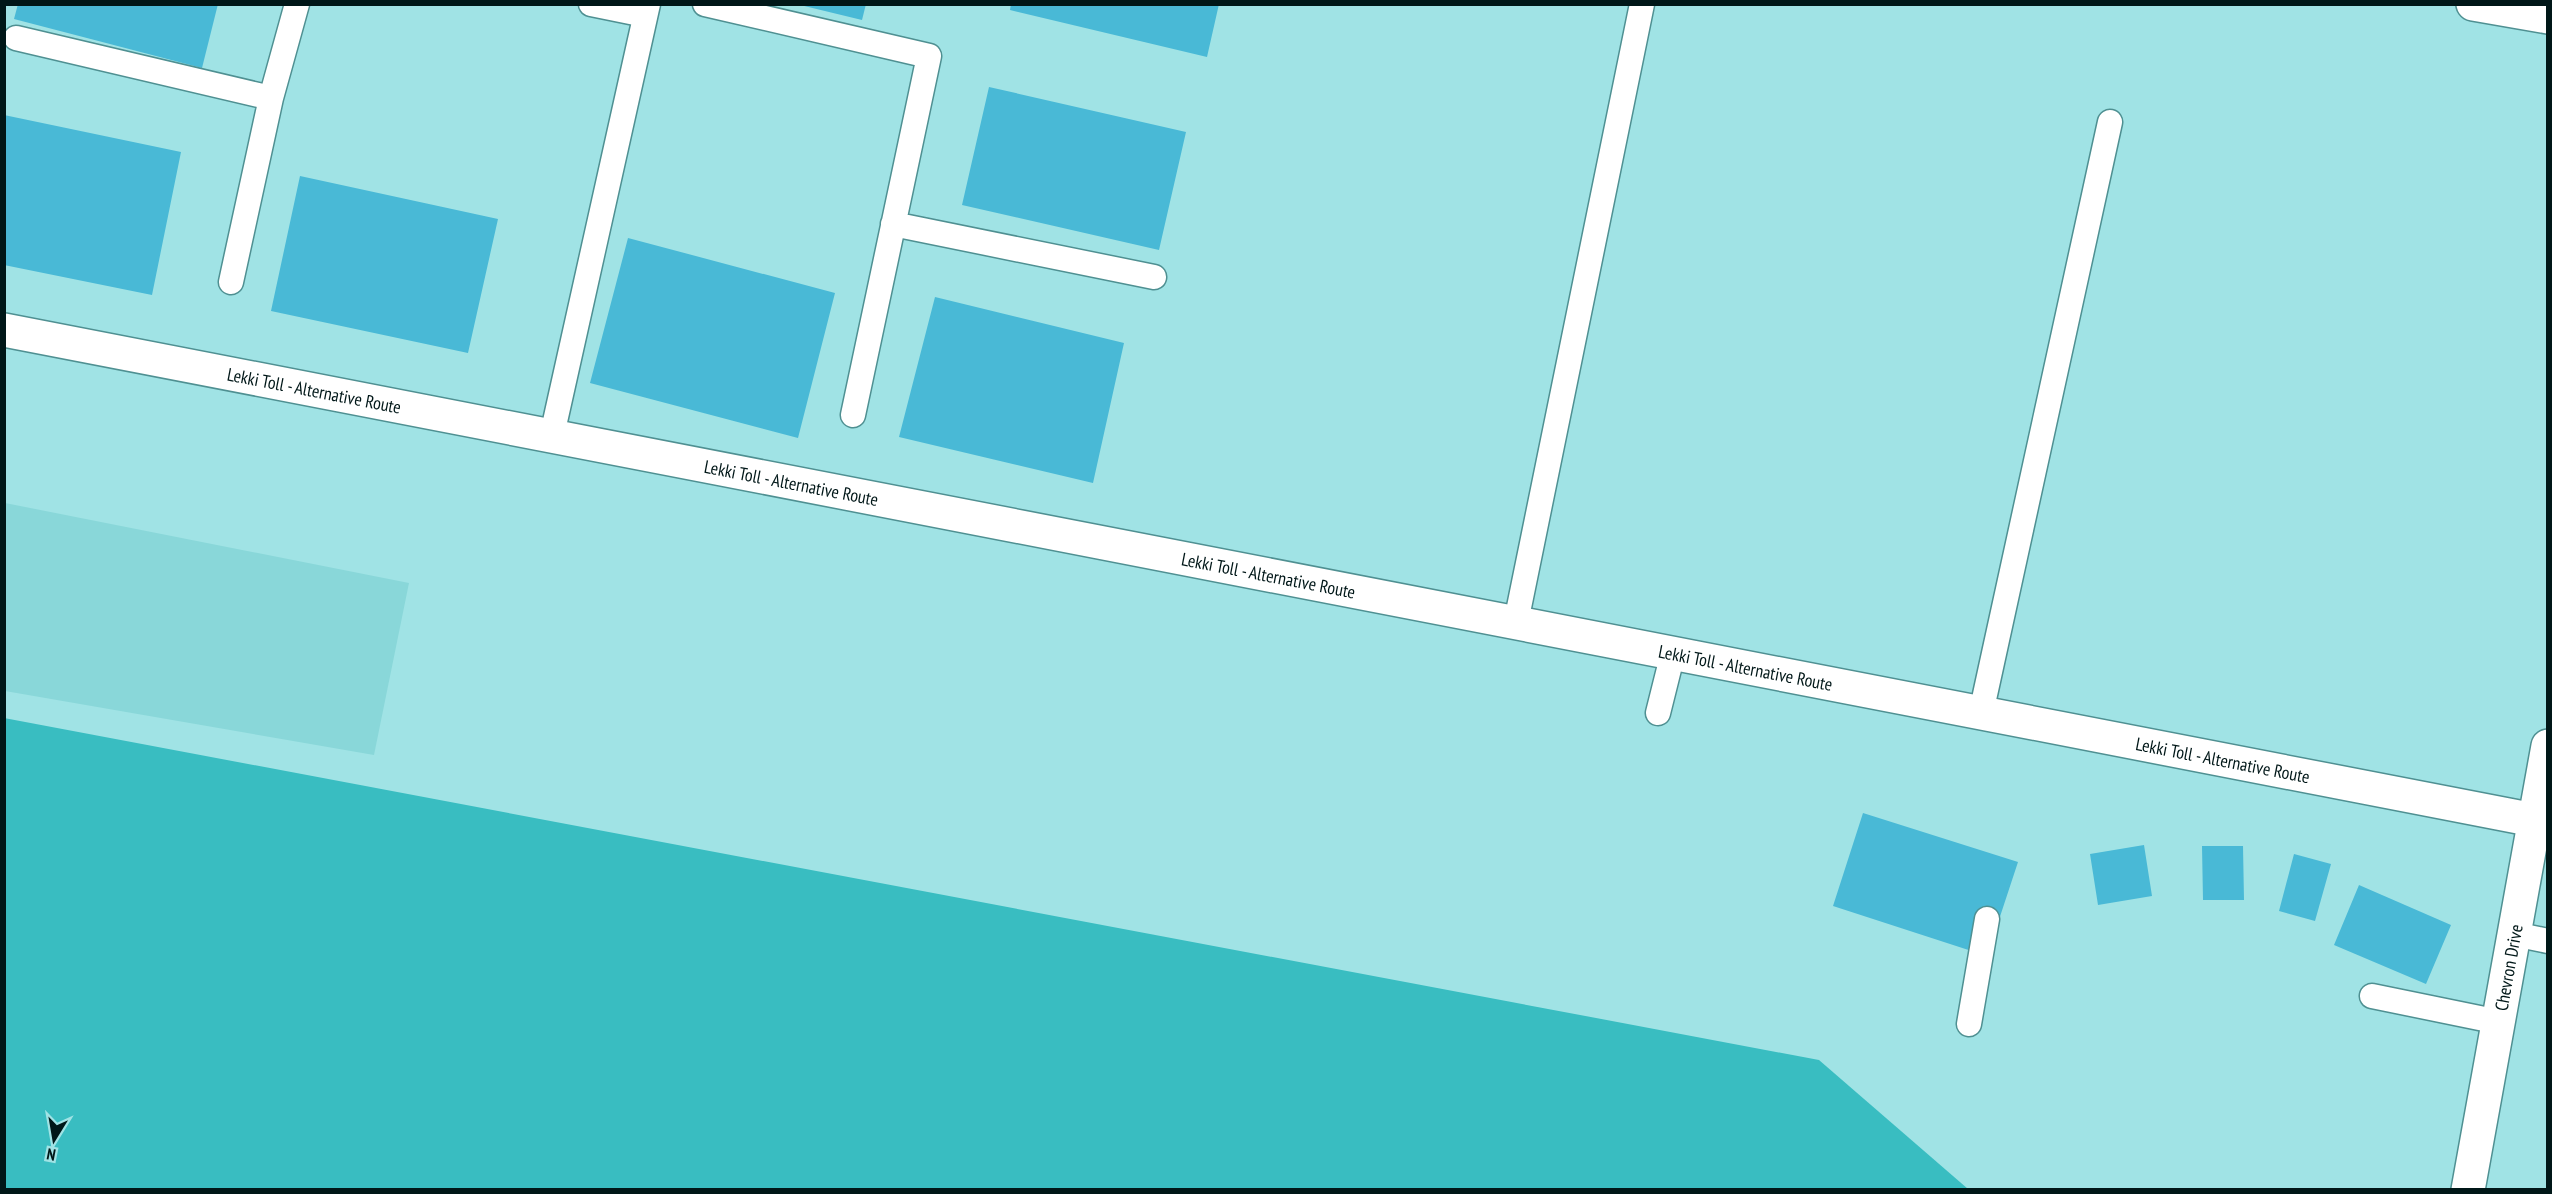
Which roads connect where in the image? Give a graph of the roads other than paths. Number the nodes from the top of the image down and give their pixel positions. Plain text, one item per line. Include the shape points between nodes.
1 (297, 4) edge
2 (591, 4) edge
3 (705, 4) edge
4 (1642, 4) edge
5 (2473, 4) edge
6 (646, 10) edge
7 (2547, 17) edge
8 (16, 38) dead end
9 (272, 98) junction
10 (2110, 122) dead end
11 (893, 224) junction
12 (1154, 277) dead end
13 (231, 282) dead end
14 (4, 330) edge
15 (853, 415) dead end
16 (552, 435) junction
17 (1516, 622) junction
18 (1673, 653) junction
19 (1981, 713) junction
20 (1658, 714) dead end
21 (2547, 746) edge
22 (2541, 817) edge
23 (1987, 919) dead end
24 (2514, 934) junction
25 (2547, 941) edge
26 (2372, 996) dead end
27 (2499, 1022) junction
28 (1969, 1024) dead end
29 (2468, 1190) edge

1 - 9 lane
2 - 6 lane
3 - 11 lane via 929,56
4 - 17 lane
5 - 7 street
6 - 16 lane
8 - 9 lane
9 - 13 lane
10 - 19 lane
11 - 12 lane
11 - 15 lane
14 - 16 street, Lekki Toll - Alternative Route
16 - 17 street, Lekki Toll - Alternative Route
17 - 18 street, Lekki Toll - Alternative Route
18 - 19 street, Lekki Toll - Alternative Route
18 - 20 lane
19 - 22 street, Lekki Toll - Alternative Route
21 - 22 street, Chevron Drive
22 - 24 street, Chevron Drive
23 - 28 lane
24 - 25 lane
24 - 27 street, Chevron Drive
26 - 27 lane
27 - 29 street, Chevron Drive

